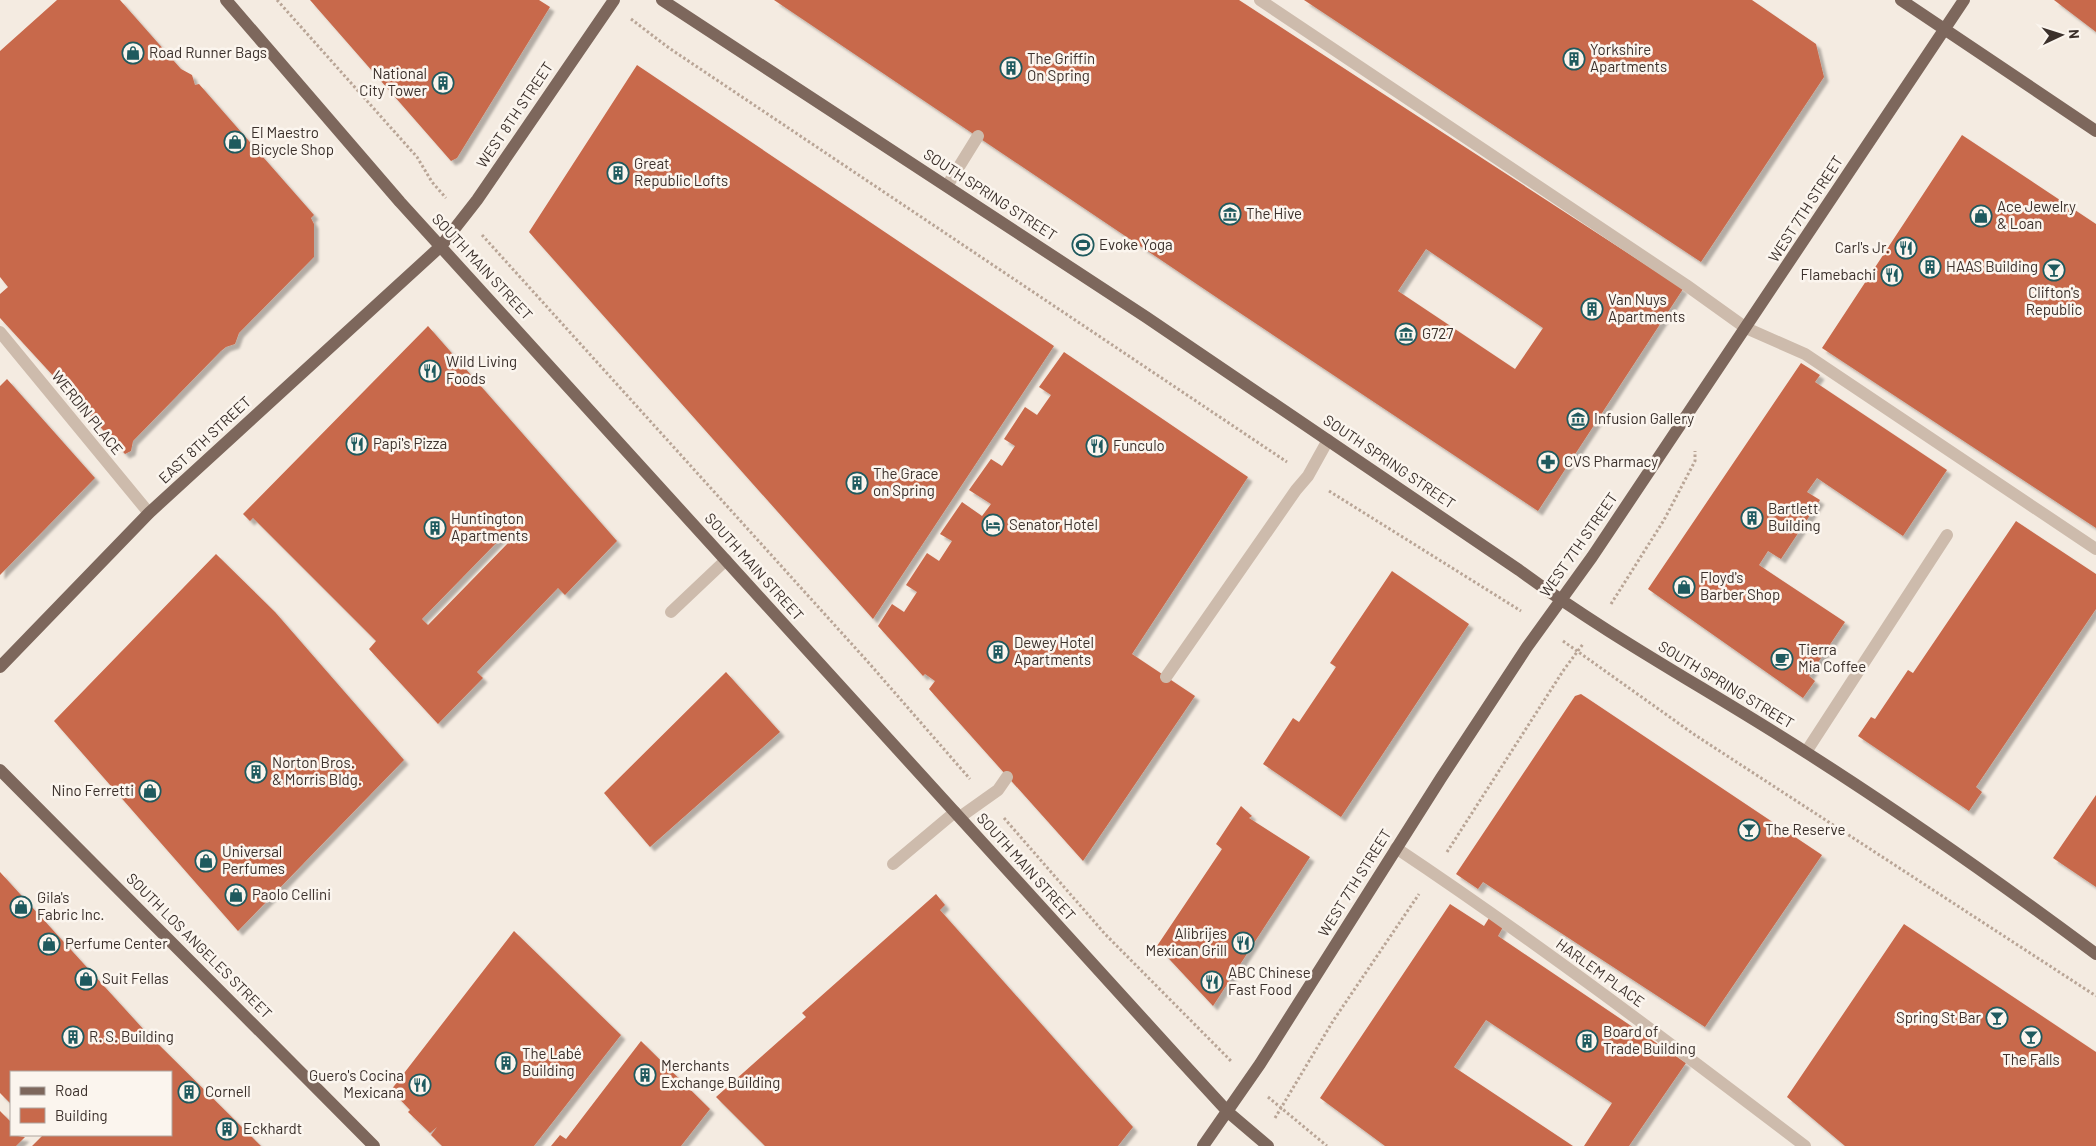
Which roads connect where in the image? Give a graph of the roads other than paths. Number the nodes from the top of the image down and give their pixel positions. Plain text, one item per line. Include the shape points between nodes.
1 (226, 0) edge
2 (662, 0) edge
3 (1260, 0) edge
4 (1901, 0) edge
5 (1964, 0) edge
6 (612, 2) edge
7 (1944, 29) junction
8 (2096, 131) edge
9 (978, 136) dead end
10 (947, 186) junction
11 (441, 246) junction
12 (1746, 328) junction
13 (0, 332) edge
14 (1328, 440) junction
15 (149, 513) junction
16 (1947, 535) dead end
17 (2096, 549) edge
18 (726, 560) junction
19 (1561, 601) junction
20 (670, 612) dead end
21 (0, 667) edge
22 (1166, 677) dead end
23 (1806, 752) junction
24 (0, 770) edge
25 (1007, 777) dead end
26 (957, 814) junction
27 (1396, 848) junction
28 (893, 864) dead end
29 (2096, 954) edge
30 (1228, 1112) junction
31 (374, 1146) edge
32 (1203, 1146) edge
33 (1268, 1146) edge
34 (1805, 1146) edge

1 - 11 main road, SOUTH MAIN STREET
2 - 10 main road, SOUTH SPRING STREET
3 - 12 lane
4 - 7 main road
5 - 7 main road, WEST 7TH STREET
6 - 11 main road, WEST 8TH STREET via 477,200
7 - 8 main road
7 - 12 main road, WEST 7TH STREET
9 - 10 lane
10 - 14 main road, SOUTH SPRING STREET
11 - 15 main road, EAST 8TH STREET
11 - 18 main road, SOUTH MAIN STREET
12 - 17 lane via 1805,354
12 - 19 main road, WEST 7TH STREET
13 - 15 lane, WERDIN PLACE
14 - 19 main road, SOUTH SPRING STREET
14 - 22 lane via 1308,476
15 - 21 main road, EAST 8TH STREET
16 - 23 lane
18 - 20 lane
18 - 26 main road, SOUTH MAIN STREET
19 - 23 main road, SOUTH SPRING STREET
19 - 27 main road, WEST 7TH STREET via 1527,647
23 - 29 main road, SOUTH SPRING STREET via 1988,874
24 - 31 main road, SOUTH LOS ANGELES STREET
25 - 26 lane via 998,790
26 - 28 lane
26 - 30 main road, SOUTH MAIN STREET
27 - 30 main road, WEST 7TH STREET
27 - 34 lane, HARLEM PLACE via 1688,1057
30 - 32 main road, WEST 7TH STREET
30 - 33 main road, SOUTH MAIN STREET

